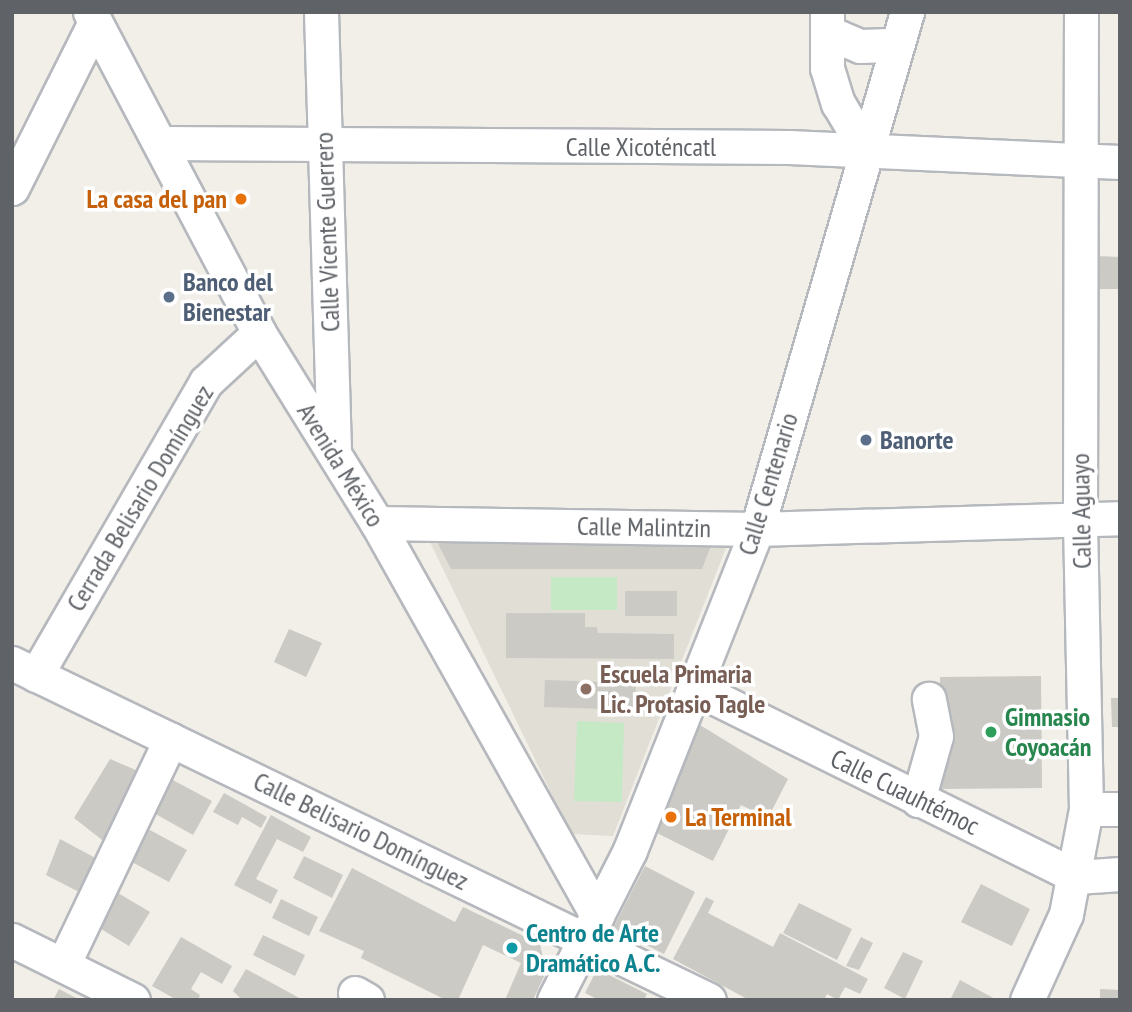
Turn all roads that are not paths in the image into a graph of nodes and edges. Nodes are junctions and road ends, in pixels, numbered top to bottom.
1 (321, 12) edge
2 (907, 12) edge
3 (1082, 12) edge
4 (93, 17) edge
5 (827, 22) edge
6 (897, 45) junction
7 (161, 143) junction
8 (323, 145) junction
9 (867, 152) junction
10 (1079, 162) junction
11 (1120, 162) edge
12 (12, 188) edge
13 (259, 333) junction
14 (334, 451) junction
15 (1080, 518) junction
16 (1120, 518) edge
17 (377, 523) junction
18 (757, 529) junction
19 (24, 669) edge
20 (695, 688) junction
21 (929, 699) dead end
22 (172, 739) junction
23 (918, 800) junction
24 (1086, 809) junction
25 (1120, 809) edge
26 (1120, 874) edge
27 (1077, 877) junction
28 (590, 928) junction
29 (12, 940) edge
30 (63, 965) junction
31 (655, 987) edge
32 (133, 1000) edge
33 (554, 1000) edge
34 (709, 1000) edge
35 (1027, 1000) edge

1 - 8 street, Calle Vicente Guerrero
2 - 6 street, Calle Centenario
3 - 10 street, Calle Aguayo
4 - 7 street, Avenida México
4 - 12 street
5 - 6 street
5 - 9 street
6 - 9 street, Calle Centenario
7 - 8 street, Calle Xicoténcatl
7 - 13 street, Avenida México
8 - 9 street, Calle Xicoténcatl
8 - 14 street, Calle Vicente Guerrero
9 - 10 street, Calle Xicoténcatl
9 - 18 street, Calle Centenario
10 - 11 street, Calle Xicoténcatl
10 - 15 street, Calle Aguayo
13 - 14 street, Avenida México
13 - 19 street, Cerrada Belisario Domínguez
14 - 17 street, Avenida México
15 - 16 street, Calle Malintzin
15 - 18 street, Calle Malintzin
15 - 24 street, Calle Aguayo
17 - 18 street, Calle Malintzin
17 - 28 street, Avenida México
18 - 20 street, Calle Centenario
19 - 22 street, Calle Belisario Domínguez
20 - 23 street, Calle Cuauhtémoc
20 - 28 street, Calle Centenario
21 - 23 street
22 - 28 street, Calle Belisario Domínguez
22 - 30 street
23 - 27 street, Calle Cuauhtémoc
24 - 25 street
24 - 27 street, Calle Aguayo
26 - 27 street, Calle Cuauhtémoc
27 - 35 street, Calle Aguayo
28 - 31 street, Calle Belisario Domínguez
28 - 33 street, Calle Centenario
29 - 30 street
30 - 32 street
31 - 34 street, Calle Belisario Domínguez

